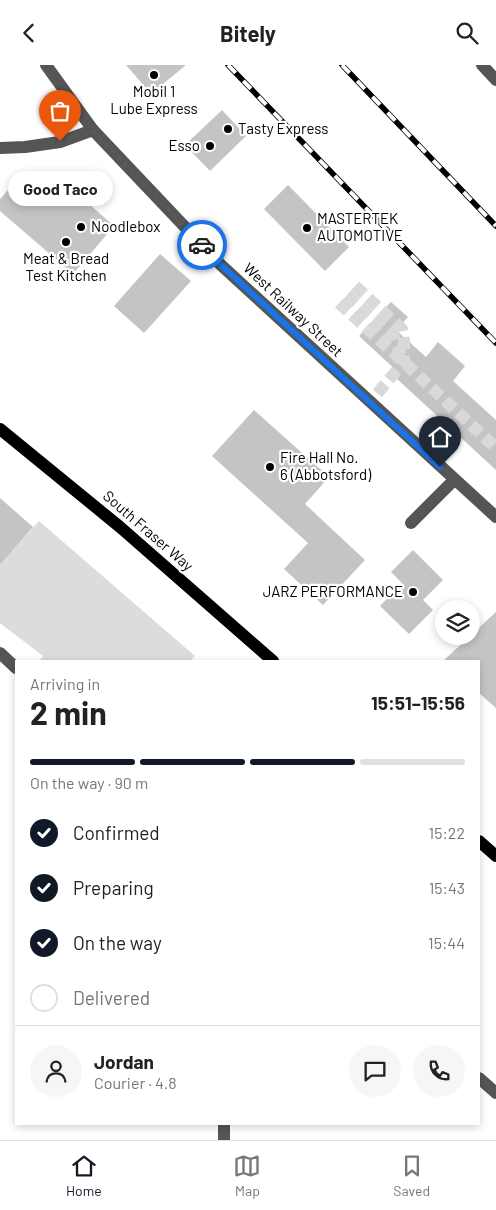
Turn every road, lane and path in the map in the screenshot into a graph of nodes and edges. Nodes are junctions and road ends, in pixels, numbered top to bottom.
1 (46, 65) edge
2 (482, 65) edge
3 (496, 80) edge
4 (93, 131) junction
5 (0, 148) edge
6 (0, 429) edge
7 (454, 480) junction
8 (496, 517) edge
9 (410, 523) dead end
10 (0, 653) edge
11 (272, 660) edge
12 (15, 666) edge
13 (480, 842) edge
14 (496, 856) edge
15 (480, 1079) edge
16 (496, 1093) edge
17 (224, 1125) edge
18 (224, 1140) edge

1 - 4 street, West Railway Street
2 - 3 street
4 - 5 street
4 - 7 street, West Railway Street
6 - 11 main road, South Fraser Way
7 - 8 street, West Railway Street
7 - 9 street
10 - 12 street
13 - 14 main road
15 - 16 street
17 - 18 street

